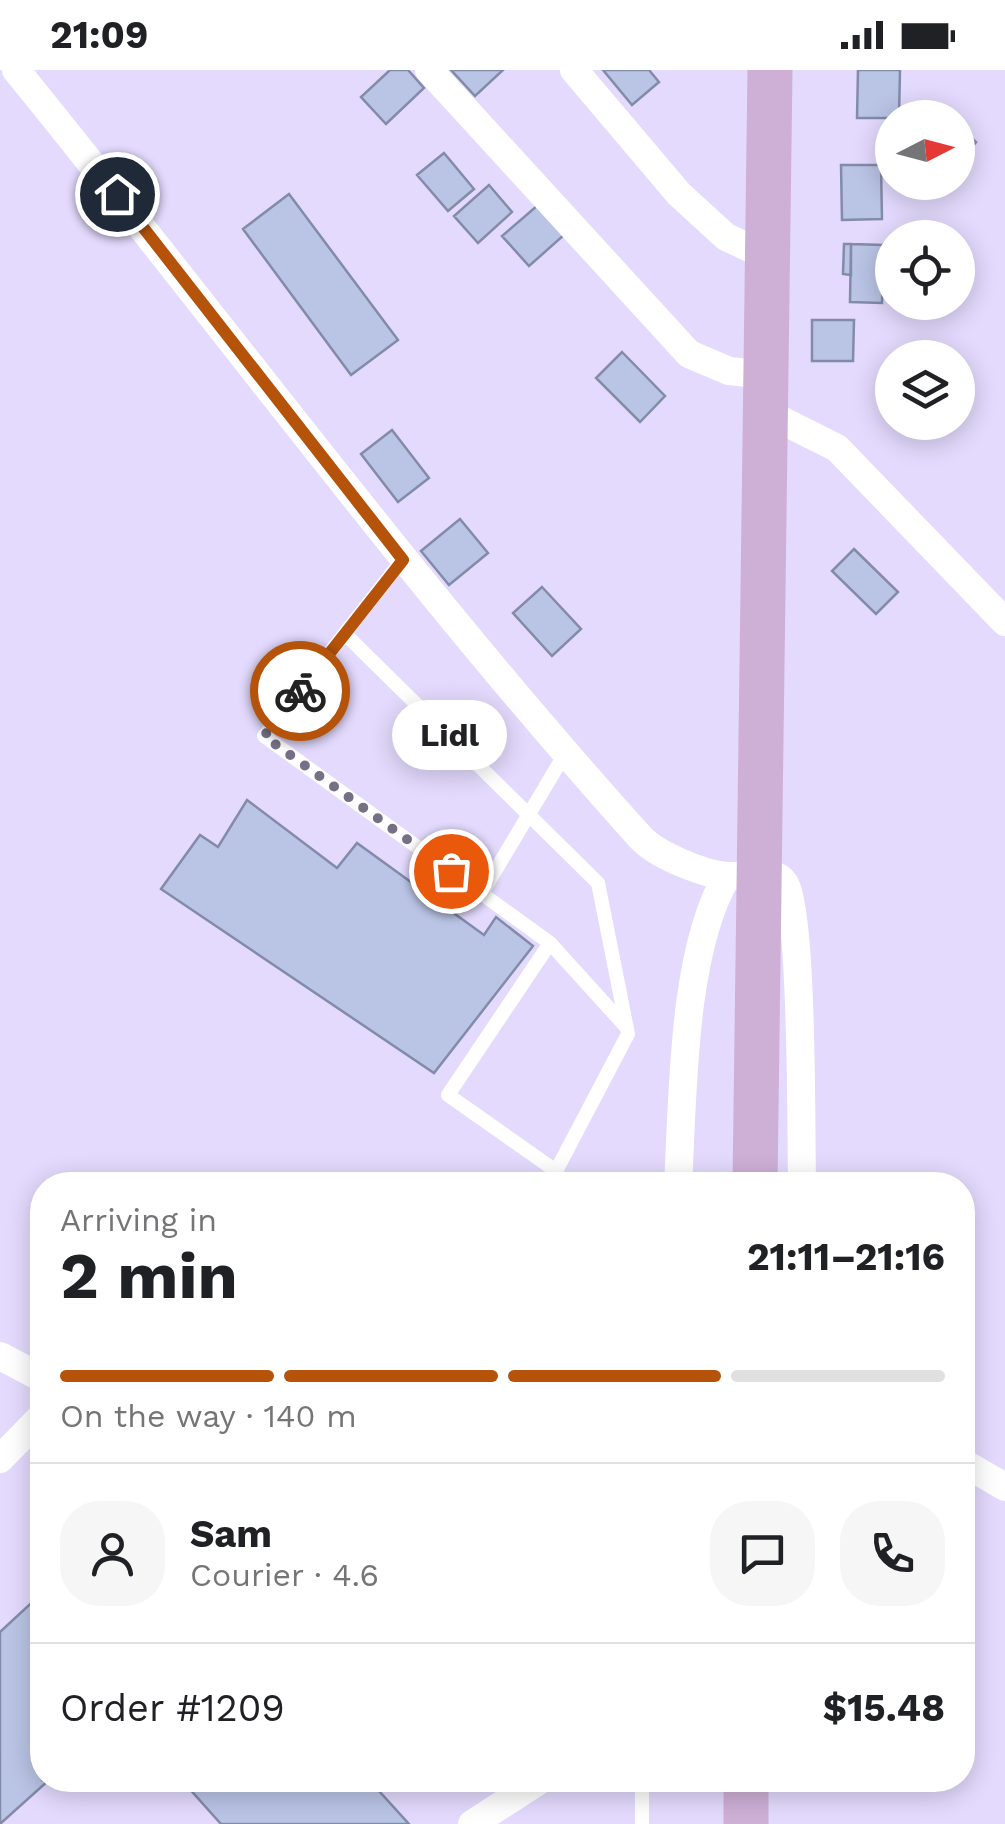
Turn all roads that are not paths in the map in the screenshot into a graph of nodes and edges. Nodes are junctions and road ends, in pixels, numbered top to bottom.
1 (16, 70) edge
2 (429, 70) edge
3 (574, 70) edge
4 (770, 70) edge
5 (768, 257) junction
6 (768, 394) junction
7 (403, 560) junction
8 (1005, 622) edge
9 (345, 634) junction
10 (566, 752) junction
11 (529, 815) junction
12 (744, 875) junction
13 (482, 894) junction
14 (550, 943) junction
15 (627, 1028) junction
16 (679, 1172) edge
17 (755, 1172) edge
18 (802, 1172) edge
19 (0, 1356) edge
20 (30, 1372) edge
21 (30, 1428) edge
22 (0, 1459) edge
23 (975, 1470) edge
24 (1005, 1487) edge
25 (521, 1792) edge
26 (642, 1792) edge
27 (746, 1792) edge
28 (472, 1824) edge
29 (642, 1824) edge
30 (746, 1824) edge

1 - 7 street
2 - 6 street
3 - 5 street
4 - 5 main road
5 - 6 main road
6 - 8 street
6 - 12 main road
7 - 9 lane
7 - 10 street
9 - 11 lane
9 - 13 lane
10 - 11 lane
10 - 12 street
11 - 13 lane
11 - 15 lane
12 - 16 street
12 - 17 main road
12 - 18 street
13 - 14 lane
14 - 15 lane
14 - 15 lane
19 - 20 street
21 - 22 street
23 - 24 street
25 - 28 street
26 - 29 lane
27 - 30 main road

